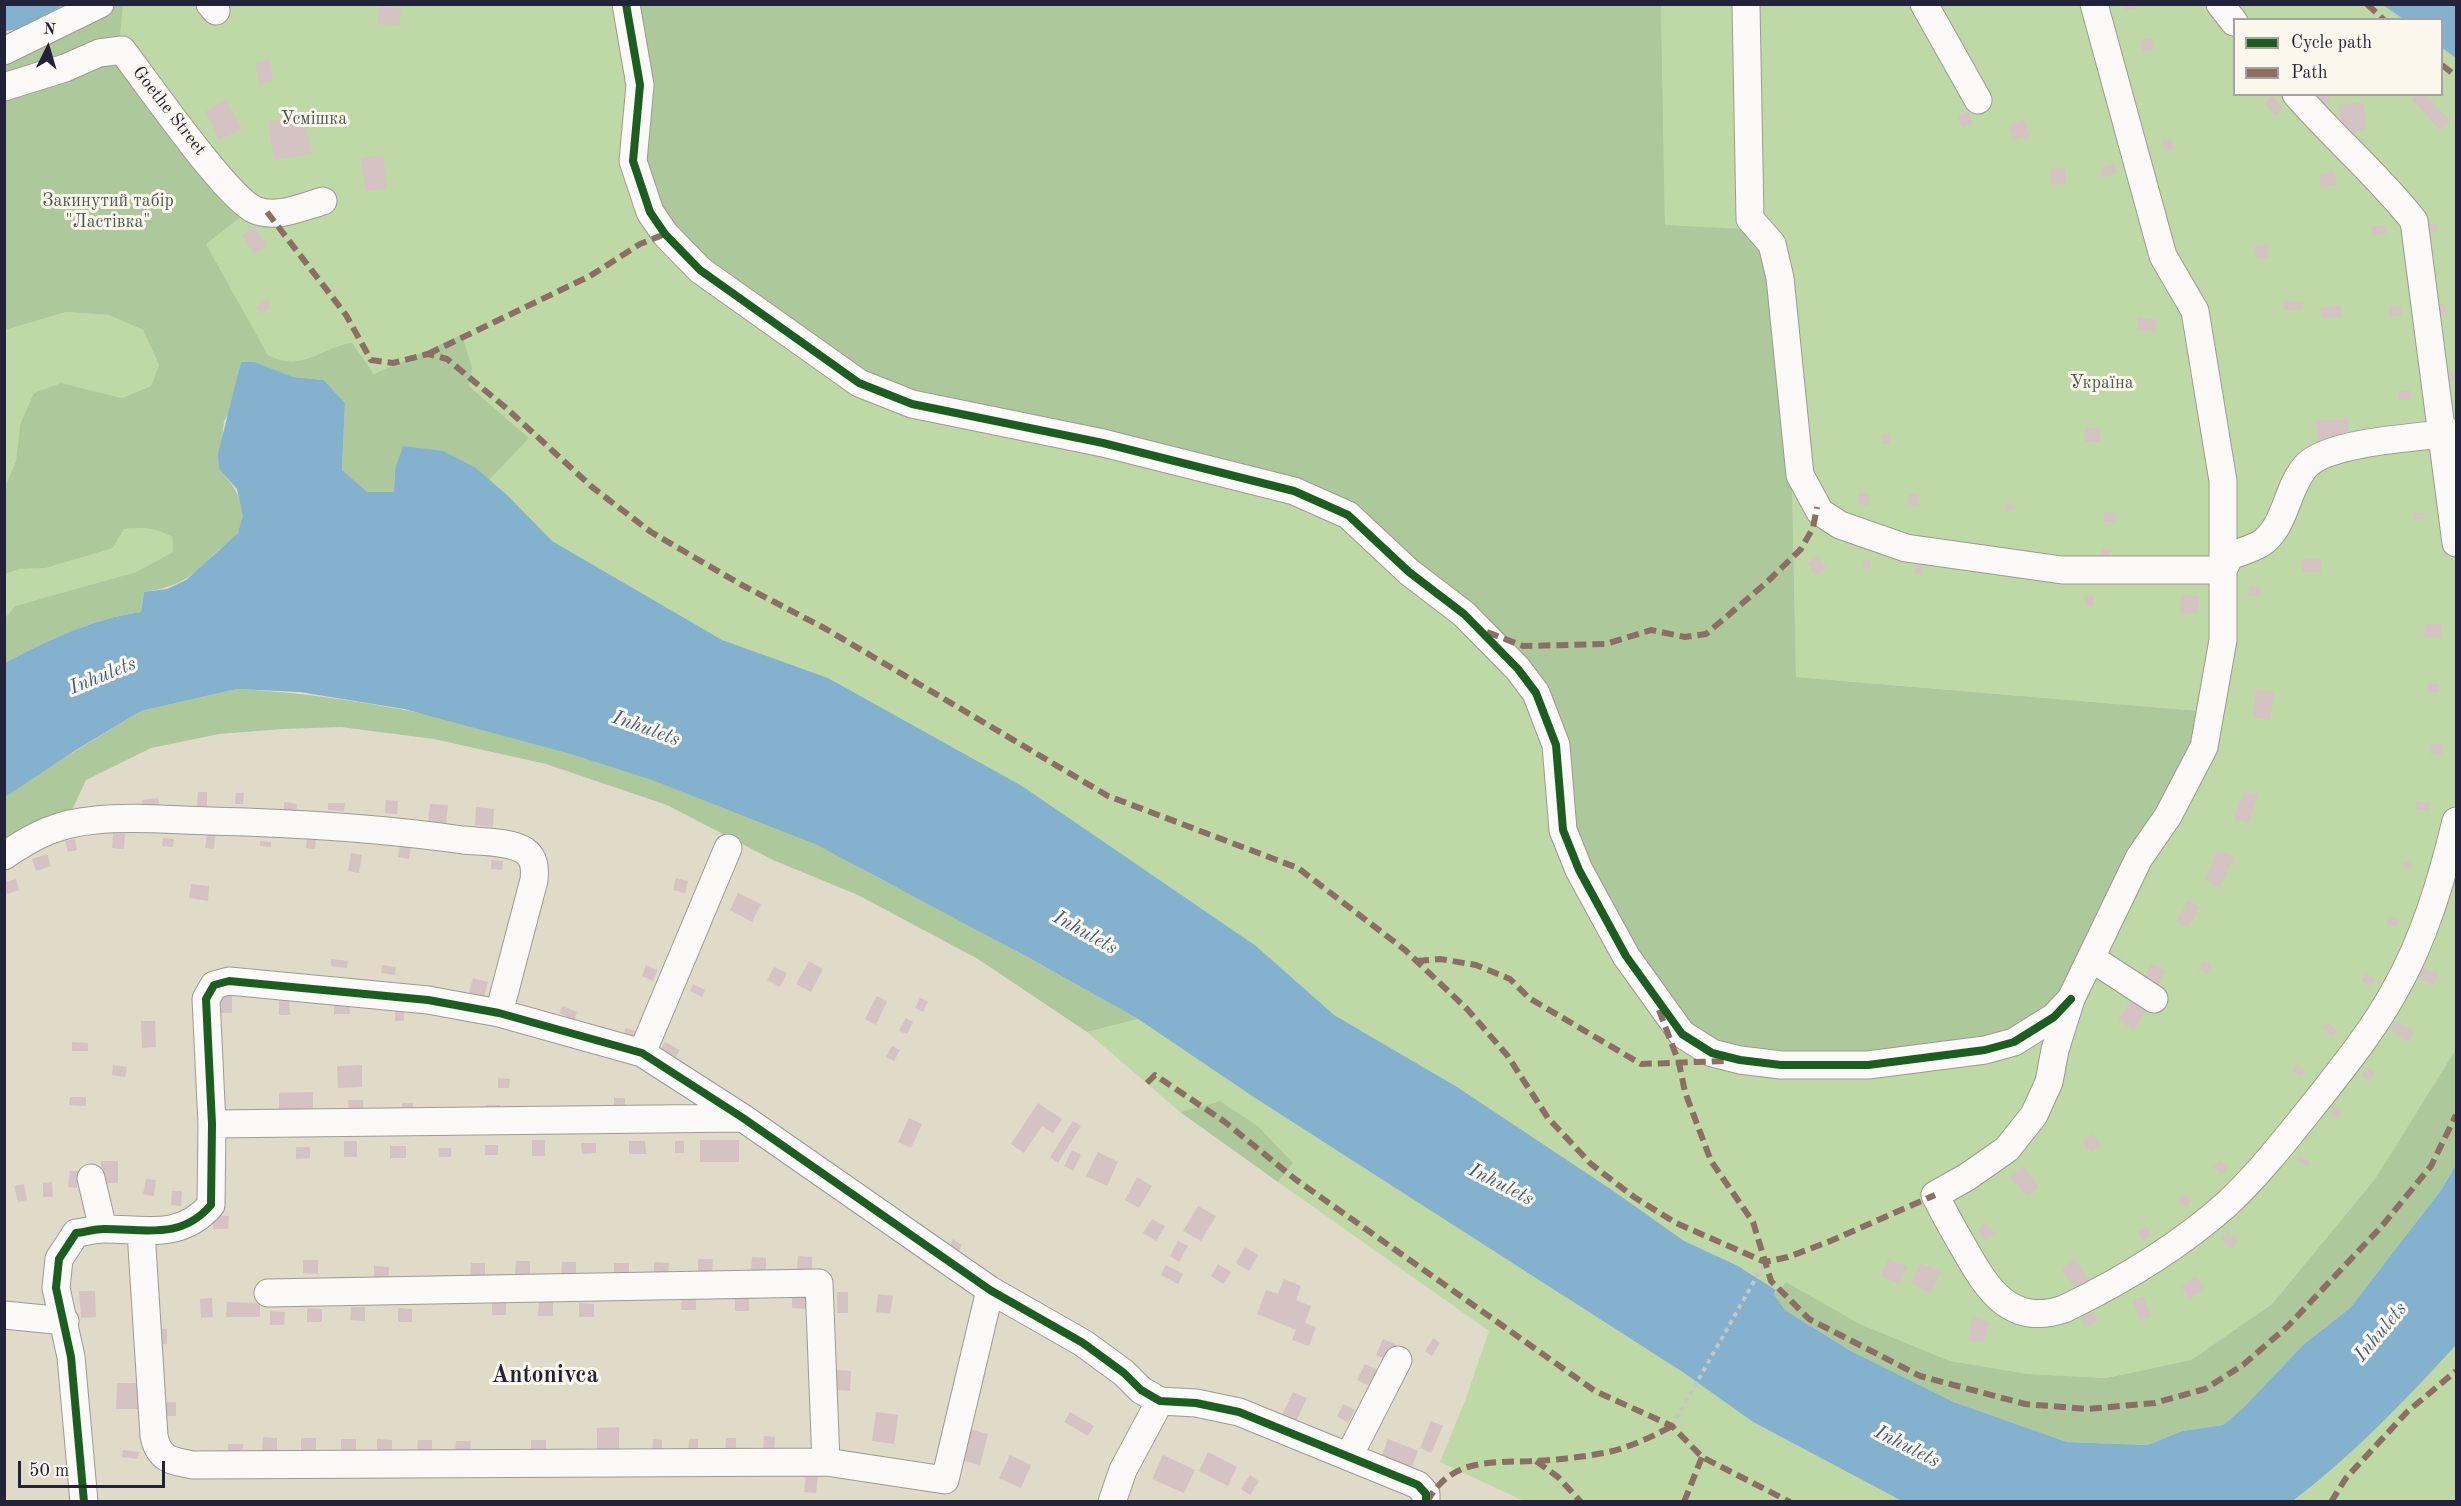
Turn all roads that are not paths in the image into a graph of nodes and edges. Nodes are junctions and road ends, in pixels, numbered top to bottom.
1 (100, 4) edge
2 (626, 4) edge
3 (1746, 4) edge
4 (1924, 4) edge
5 (2094, 4) edge
6 (2220, 4) edge
7 (2233, 20) edge
8 (4, 51) edge
9 (4, 87) edge
10 (2298, 96) edge
11 (1978, 100) dead end
12 (323, 201) dead end
13 (2448, 434) edge
14 (2457, 543) edge
15 (2223, 570) junction
16 (2457, 821) edge
17 (728, 848) dead end
18 (4, 856) edge
19 (2091, 958) junction
20 (2071, 999) junction
21 (2154, 999) dead end
22 (499, 1013) junction
23 (642, 1053) junction
24 (743, 1118) junction
25 (212, 1124) junction
26 (91, 1178) dead end
27 (102, 1229) junction
28 (141, 1231) junction
29 (990, 1290) junction
30 (268, 1293) dead end
31 (8, 1309) edge
32 (64, 1321) junction
33 (1398, 1360) dead end
34 (1160, 1401) junction
35 (1349, 1456) junction
36 (826, 1462) junction
37 (84, 1502) edge
38 (1112, 1502) edge
39 (1426, 1502) edge

1 - 8 street
2 - 20 street
3 - 15 street
4 - 11 street
5 - 15 street
6 - 7 street
9 - 12 street, Goethe Street
10 - 13 street
13 - 14 street
13 - 15 street
15 - 19 street
16 - 20 street
17 - 23 street
18 - 22 street
19 - 20 street
19 - 21 street
22 - 23 street
22 - 25 street
23 - 24 street
24 - 25 street
24 - 29 street
25 - 28 street
26 - 27 street
27 - 28 street
27 - 32 street
28 - 36 street
29 - 34 street
29 - 36 street
30 - 36 street
31 - 32 street
32 - 37 street
33 - 35 street
34 - 35 street
34 - 38 street
35 - 39 street

